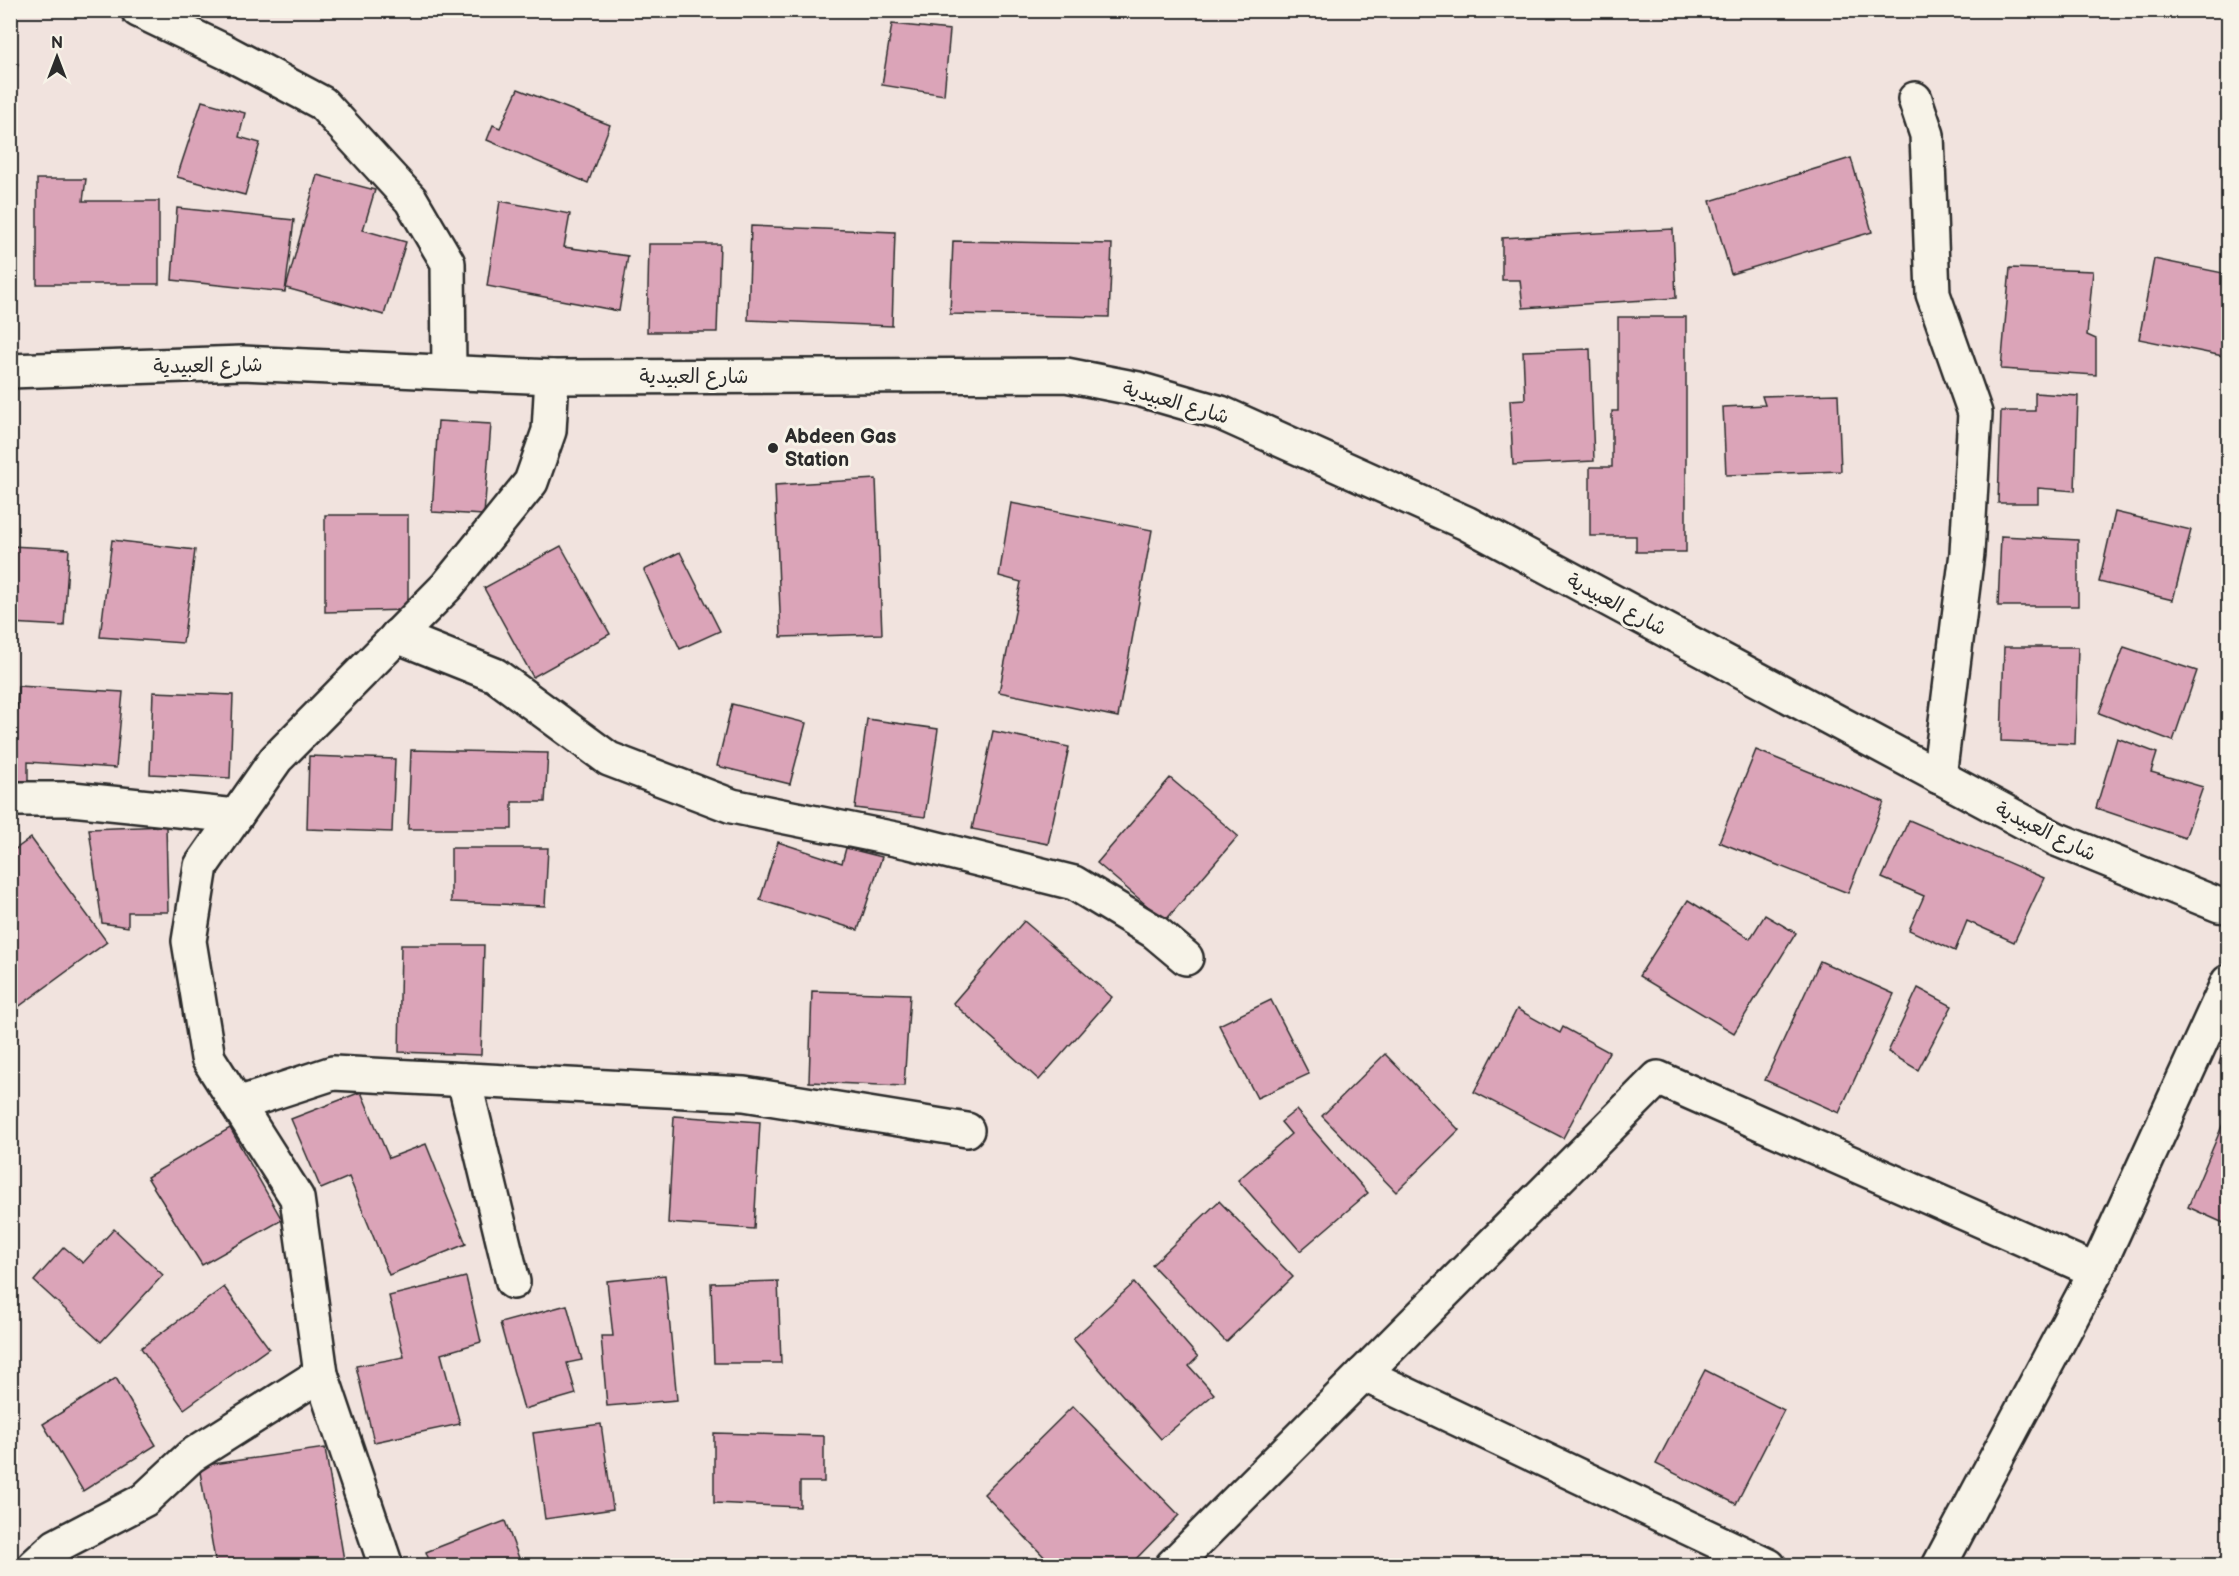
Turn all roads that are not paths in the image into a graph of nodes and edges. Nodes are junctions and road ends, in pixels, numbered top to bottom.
1 (138, 10) edge
2 (1915, 99) dead end
3 (10, 371) edge
4 (449, 372) junction
5 (552, 377) junction
6 (398, 636) junction
7 (1939, 777) junction
8 (10, 799) edge
9 (236, 816) junction
10 (2229, 906) edge
11 (1186, 958) dead end
12 (2229, 982) edge
13 (464, 1080) junction
14 (238, 1104) junction
15 (967, 1130) dead end
16 (2096, 1271) junction
17 (513, 1282) dead end
18 (321, 1374) junction
19 (1363, 1374) junction
20 (34, 1566) edge
21 (386, 1566) edge
22 (1172, 1566) edge
23 (1769, 1566) edge
24 (1939, 1566) edge

1 - 4 street
2 - 7 street
3 - 4 street, شارع العبيدية
4 - 5 street, شارع العبيدية
5 - 6 street
5 - 7 street, شارع العبيدية
6 - 9 street
6 - 11 street
7 - 10 street, شارع العبيدية
8 - 9 street
9 - 14 street
12 - 16 street
13 - 14 street
13 - 15 street
13 - 17 street
14 - 18 street
16 - 19 street
16 - 24 street
18 - 20 street
18 - 21 street
19 - 22 street
19 - 23 street

